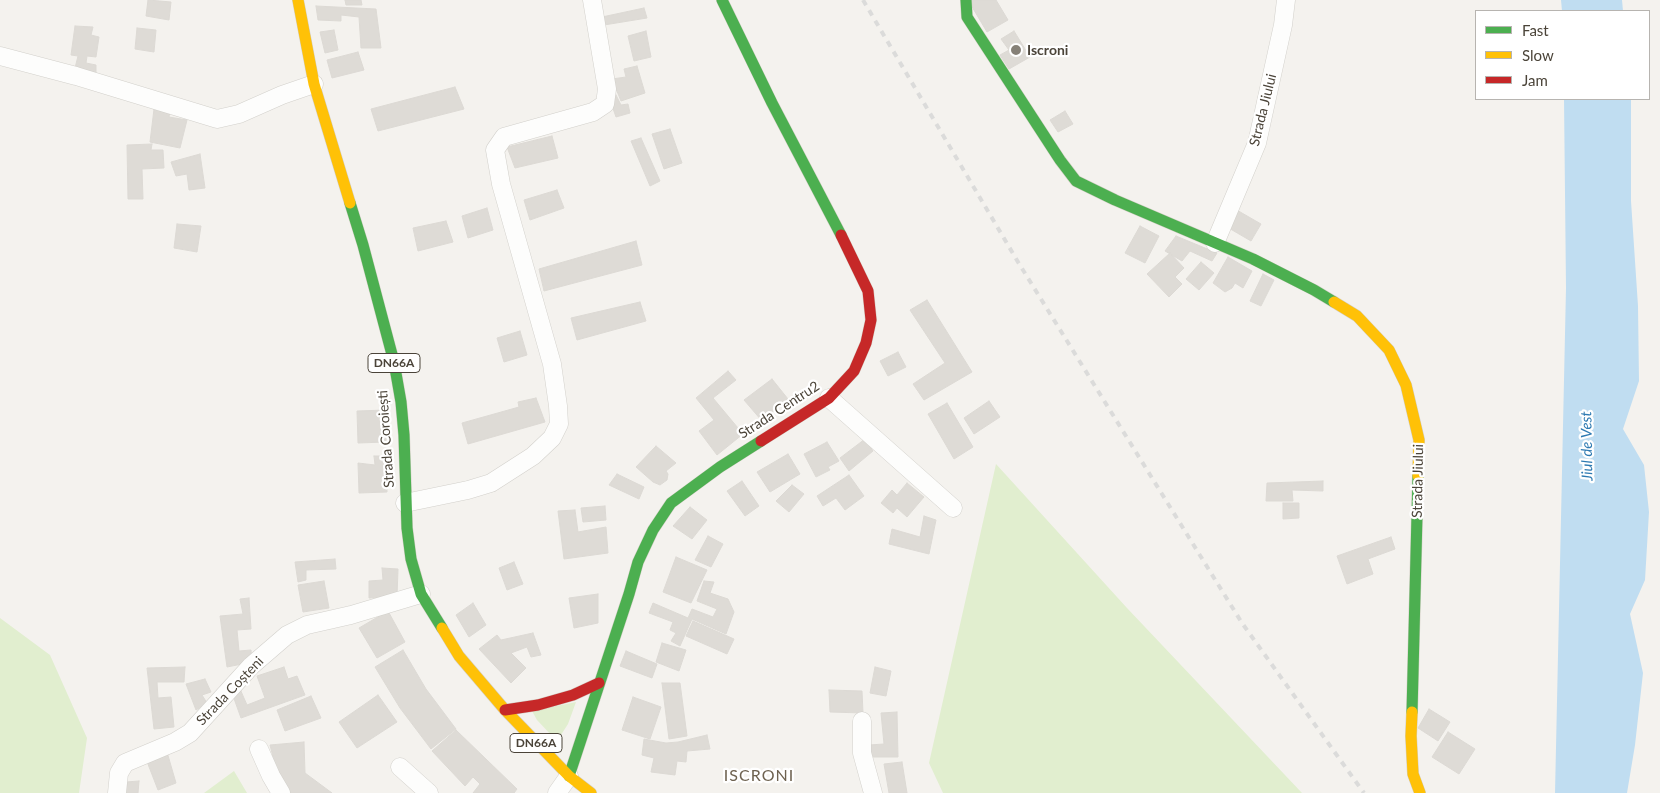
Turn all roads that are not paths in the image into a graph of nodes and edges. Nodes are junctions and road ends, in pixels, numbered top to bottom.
1 (298, 0) edge
2 (592, 0) edge
3 (722, 0) edge
4 (966, 0) edge
5 (1286, 0) edge
6 (0, 56) edge
7 (314, 84) junction
8 (1215, 243) junction
9 (829, 398) junction
10 (405, 503) junction
11 (953, 508) dead end
12 (422, 594) junction
13 (599, 683) junction
14 (505, 710) junction
15 (862, 721) dead end
16 (259, 749) dead end
17 (400, 767) dead end
18 (568, 776) junction
19 (423, 791) edge
20 (117, 793) edge
21 (282, 793) edge
22 (557, 793) edge
23 (591, 793) edge
24 (873, 793) edge
25 (1420, 793) edge

1 - 7 street, Strada Coroiești / DN66A
2 - 10 street
3 - 9 street, Strada Centru2
4 - 8 street, Strada Jiului
5 - 8 street, Strada Jiului
6 - 7 street
7 - 10 street, Strada Coroiești / DN66A
8 - 25 street, Strada Jiului
9 - 11 street
9 - 13 street, Strada Centru2
10 - 12 street, Strada Coroiești / DN66A
12 - 14 street, Strada Coroiești / DN66A
12 - 20 street, Strada Coșteni
13 - 14 street
13 - 18 street, Strada Centru2
14 - 18 street, Strada Coroiești / DN66A
15 - 24 street
16 - 21 street
17 - 19 street
18 - 22 street
18 - 23 street, Strada Coroiești / DN66A

